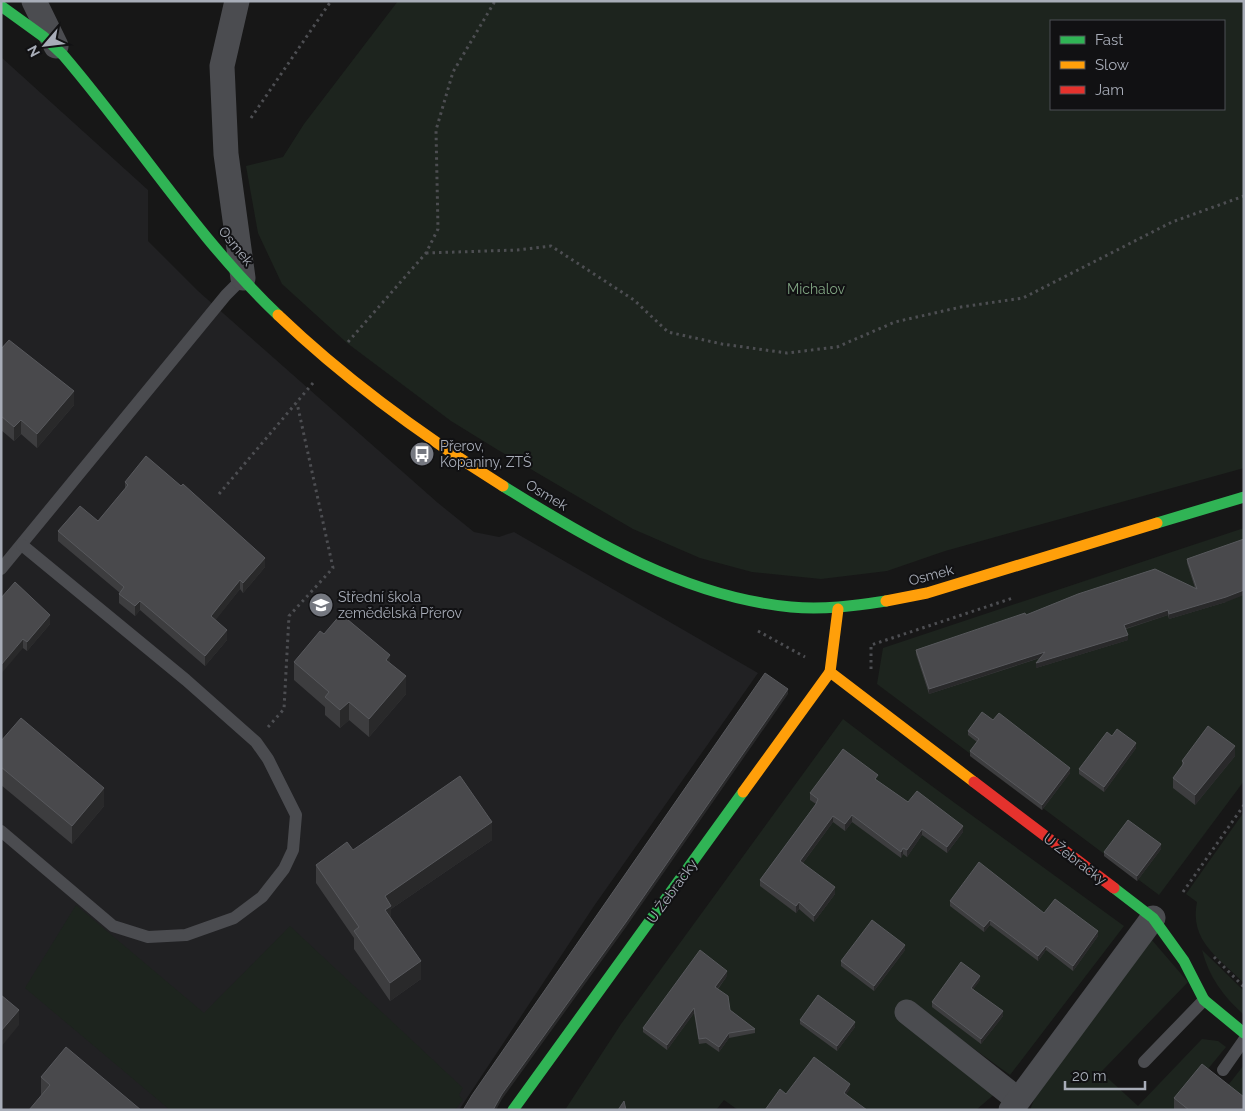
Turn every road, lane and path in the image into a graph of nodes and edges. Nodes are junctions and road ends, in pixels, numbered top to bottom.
1 (34, 1) edge
2 (236, 1) edge
3 (331, 1) edge
4 (495, 1) edge
5 (1, 6) edge
6 (56, 46) junction
7 (226, 154) junction
8 (1244, 196) edge
9 (426, 253) junction
10 (242, 278) junction
11 (330, 364) junction
12 (296, 402) junction
13 (219, 494) dead end
14 (1244, 497) edge
15 (22, 545) junction
16 (1, 569) edge
17 (1017, 596) dead end
18 (838, 609) junction
19 (830, 672) junction
20 (870, 678) dead end
21 (256, 742) junction
22 (1244, 805) edge
23 (1, 830) edge
24 (1183, 892) dead end
25 (1153, 918) junction
26 (1209, 952) dead end
27 (1244, 987) edge
28 (1204, 1000) junction
29 (907, 1012) dead end
30 (1244, 1033) edge
31 (1244, 1040) edge
32 (1144, 1062) dead end
33 (1223, 1070) dead end
34 (1014, 1104) edge
35 (513, 1110) edge

1 - 6 street
2 - 7 street
3 - 7 path
4 - 9 path
5 - 6 street, Osmek
6 - 10 street, Osmek
7 - 10 street
8 - 9 path
9 - 11 path
10 - 11 street, Osmek
10 - 15 lane
11 - 12 path
11 - 18 street, Osmek
12 - 13 path
12 - 21 path
14 - 18 street, Osmek
15 - 16 lane
15 - 21 lane
17 - 20 path
18 - 19 street, U Žebračky
19 - 25 street, U Žebračky
19 - 35 street, U Žebračky
21 - 23 lane
22 - 24 path
25 - 28 street, U Žebračky
25 - 34 street
26 - 27 path
28 - 30 street, U Žebračky
28 - 32 lane
29 - 34 street
31 - 33 lane

